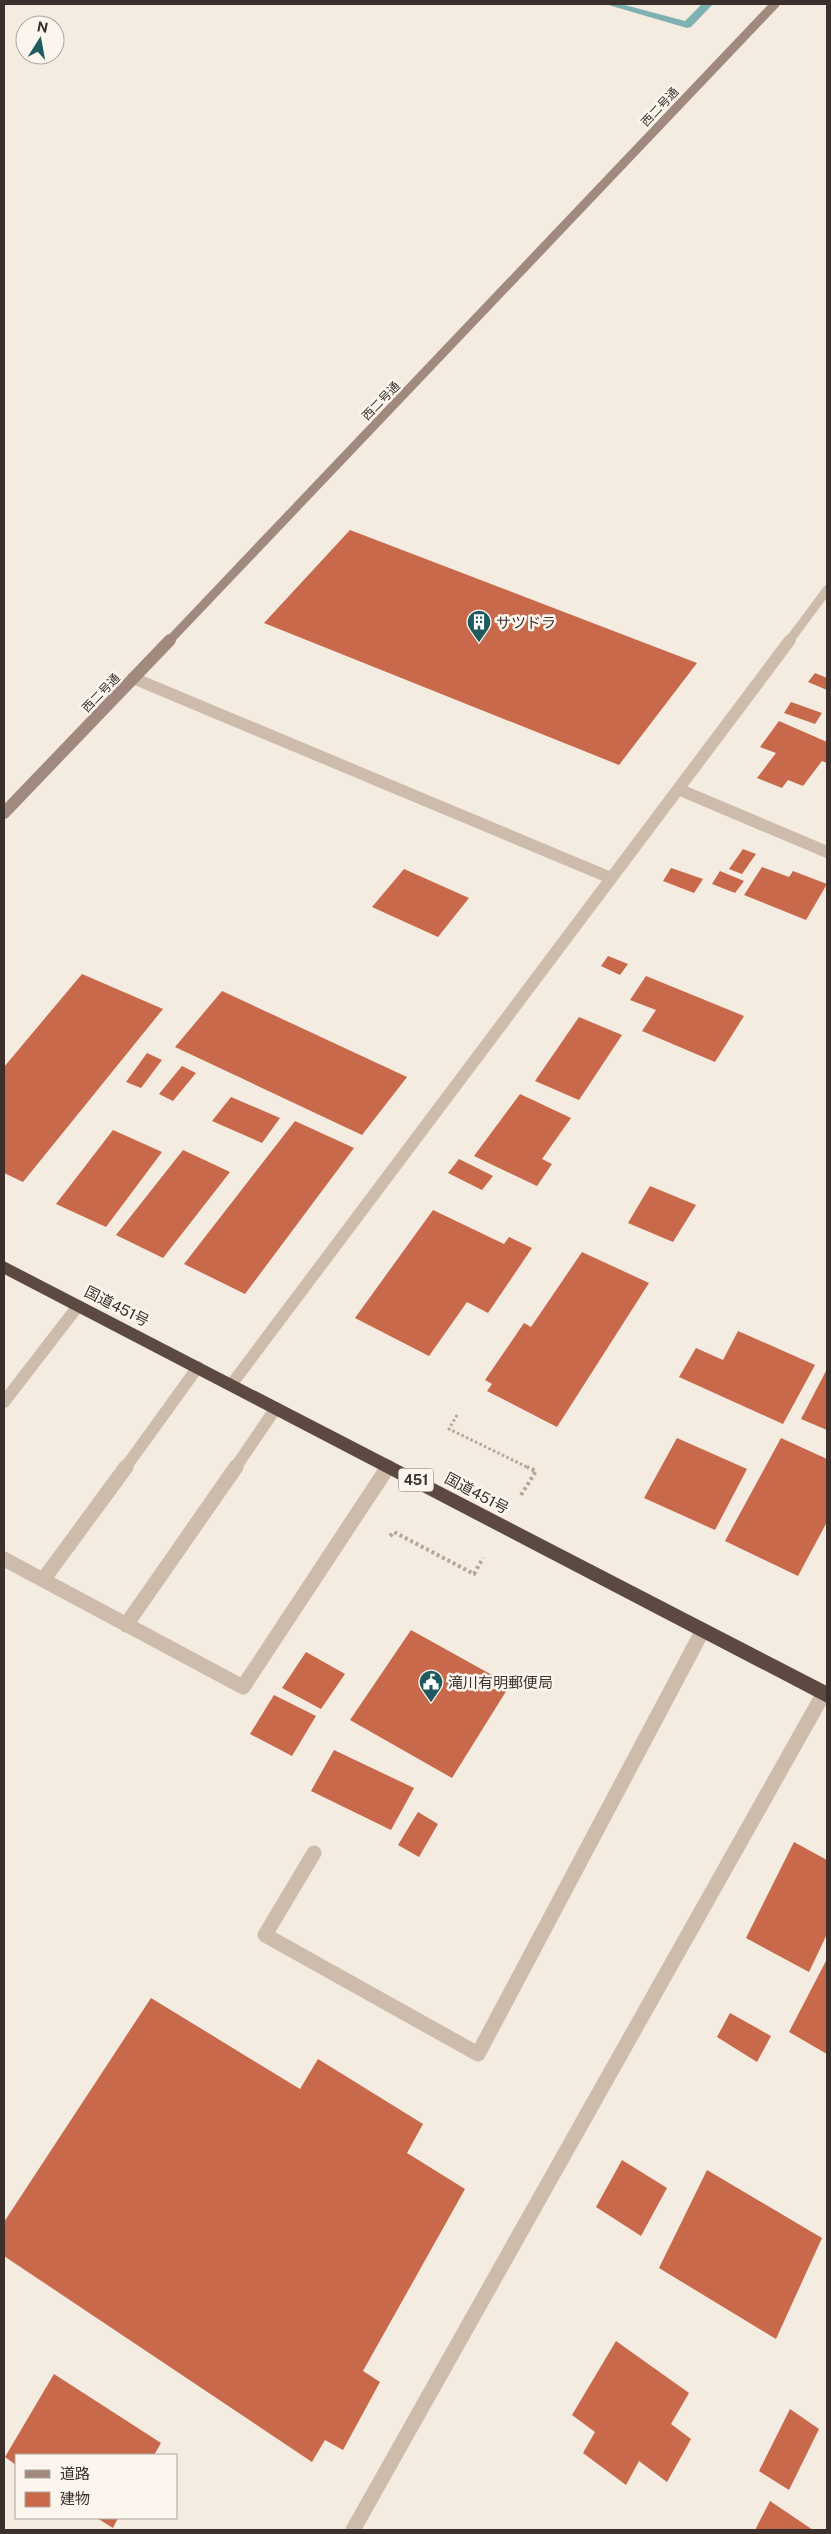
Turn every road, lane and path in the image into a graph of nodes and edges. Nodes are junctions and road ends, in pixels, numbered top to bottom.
1 (775, 4) edge
2 (827, 590) edge
3 (133, 678) junction
4 (678, 790) junction
5 (4, 813) edge
6 (827, 852) edge
7 (611, 878) junction
8 (4, 1267) edge
9 (78, 1306) junction
10 (198, 1367) junction
11 (231, 1384) junction
12 (4, 1402) edge
13 (276, 1408) junction
14 (457, 1415) dead end
15 (388, 1466) junction
16 (536, 1471) dead end
17 (394, 1532) dead end
18 (4, 1559) edge
19 (474, 1574) dead end
20 (43, 1580) junction
21 (126, 1625) junction
22 (703, 1630) junction
23 (826, 1694) edge
24 (314, 1853) dead end
25 (353, 2530) edge

1 - 3 street, 西二号通
2 - 4 street
3 - 5 street, 西二号通
3 - 7 street
4 - 6 street
4 - 7 street
7 - 11 street
8 - 9 highway, 国道451号 / 451
9 - 10 highway, 国道451号 / 451
9 - 12 street
10 - 11 highway, 国道451号 / 451
10 - 20 street
11 - 13 highway, 国道451号 / 451
13 - 15 highway, 国道451号 / 451
13 - 21 street
14 - 16 path
15 - 21 street
15 - 22 highway, 国道451号 / 451
17 - 19 path
18 - 20 street
20 - 21 street
22 - 23 highway, 国道451号 / 451
22 - 24 street
23 - 25 street

